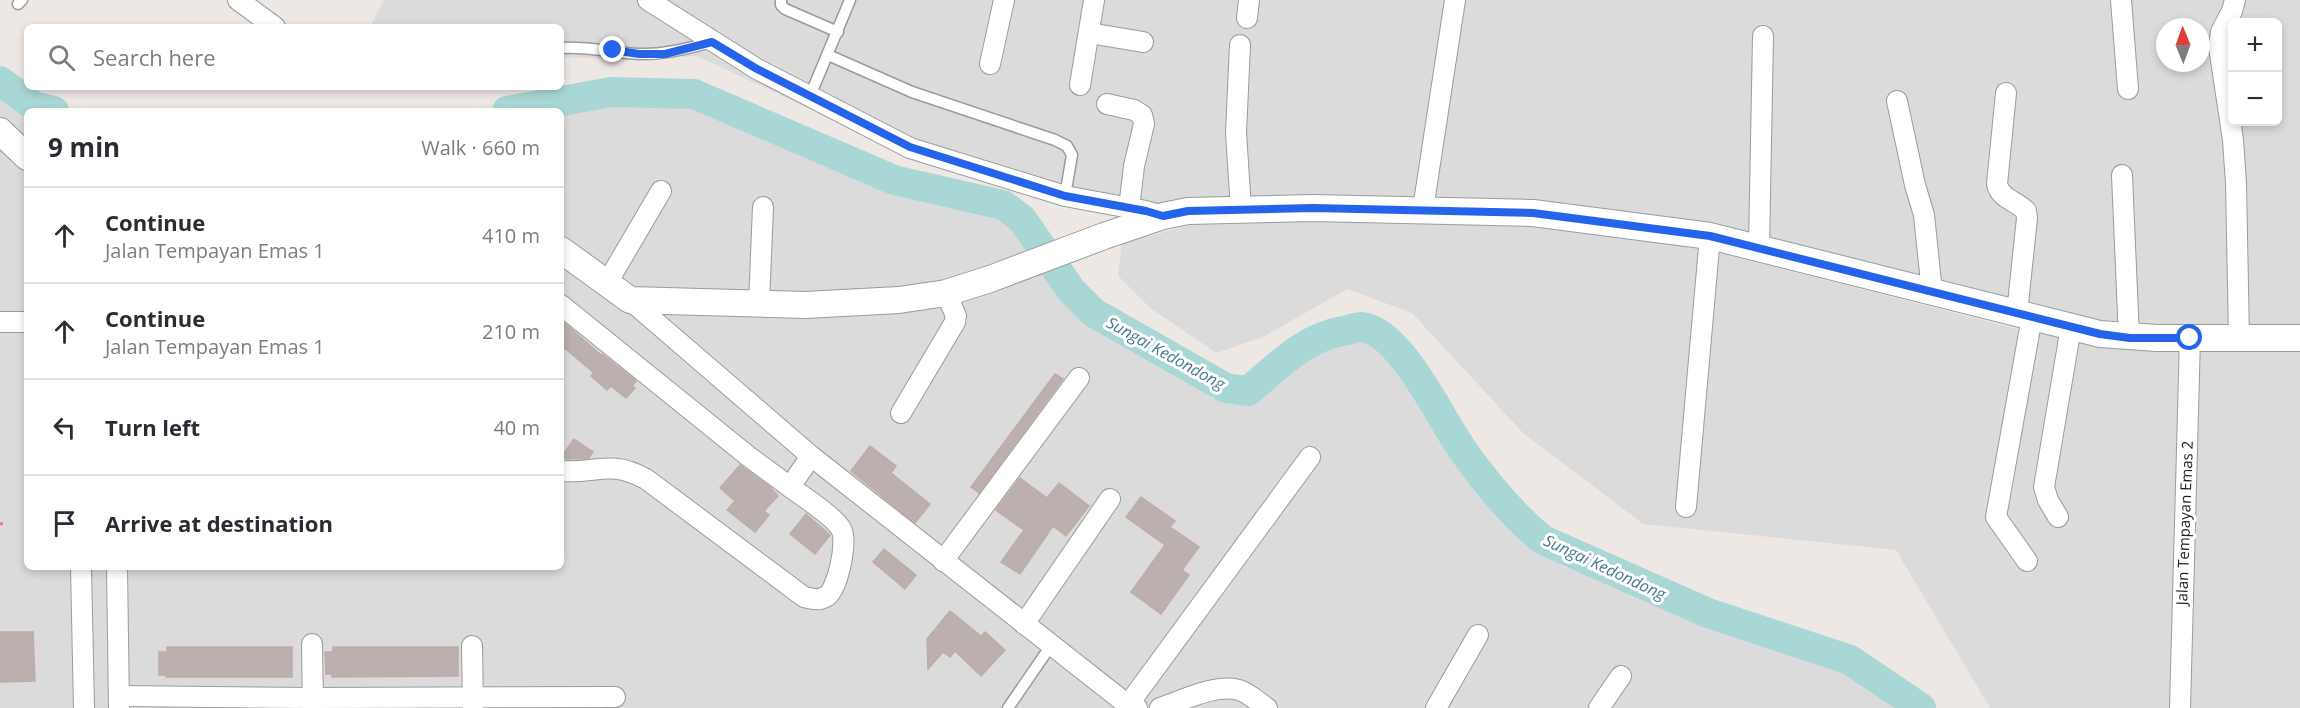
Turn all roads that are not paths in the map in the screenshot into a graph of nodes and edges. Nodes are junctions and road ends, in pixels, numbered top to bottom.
1 (238, 0) edge
2 (648, 0) edge
3 (781, 0) edge
4 (850, 0) edge
5 (1004, 0) edge
6 (1094, 0) edge
7 (1455, 0) edge
8 (2121, 0) edge
9 (2235, 0) edge
10 (271, 24) edge
11 (838, 32) junction
12 (1089, 33) junction
13 (1763, 36) dead end
14 (712, 42) junction
15 (1143, 42) dead end
16 (1240, 45) dead end
17 (564, 48) edge
18 (828, 55) junction
19 (990, 64) dead end
20 (1080, 85) dead end
21 (2128, 89) dead end
22 (2006, 93) dead end
23 (810, 96) junction
24 (1897, 101) dead end
25 (1107, 104) dead end
26 (0, 131) edge
27 (24, 154) edge
28 (2122, 175) dead end
29 (661, 191) dead end
30 (1065, 196) junction
31 (763, 207) dead end
32 (1129, 208) junction
33 (1241, 209) junction
34 (1423, 209) junction
35 (1163, 216) junction
36 (1710, 236) junction
37 (1759, 248) junction
38 (564, 257) edge
39 (608, 283) junction
40 (1932, 292) junction
41 (946, 293) junction
42 (630, 300) junction
43 (759, 304) junction
44 (564, 307) edge
45 (2024, 315) junction
46 (0, 322) edge
47 (24, 322) edge
48 (2071, 327) junction
49 (2130, 338) junction
50 (2190, 338) junction
51 (2239, 338) junction
52 (2300, 338) edge
53 (1079, 378) dead end
54 (901, 413) dead end
55 (811, 456) junction
56 (1310, 457) dead end
57 (564, 471) edge
58 (790, 487) junction
59 (1110, 499) dead end
60 (1686, 507) dead end
61 (2058, 517) dead end
62 (943, 561) junction
63 (2027, 561) dead end
64 (81, 570) edge
65 (117, 570) edge
66 (1024, 624) junction
67 (1478, 635) dead end
68 (312, 644) dead end
69 (1052, 644) junction
70 (472, 646) dead end
71 (1621, 676) dead end
72 (615, 697) dead end
73 (119, 702) edge
74 (313, 703) edge
75 (473, 703) edge
76 (1132, 706) edge
77 (84, 708) edge
78 (1008, 708) edge
79 (1160, 708) edge
80 (1267, 708) edge
81 (1436, 708) edge
82 (1599, 708) edge
83 (2180, 708) edge

1 - 10 street
2 - 14 street
3 - 11 lane
4 - 11 lane
5 - 19 street
6 - 12 street
7 - 34 street
8 - 21 street
9 - 51 street
11 - 18 lane
12 - 15 street
12 - 20 street
13 - 37 street
14 - 17 lane
14 - 23 street
16 - 33 street
18 - 23 lane
18 - 30 lane
22 - 45 street
23 - 30 street
24 - 40 street
25 - 32 street
26 - 27 street
28 - 49 street
29 - 39 street
30 - 32 street
31 - 43 street
32 - 35 street
33 - 34 street
33 - 35 street
34 - 36 street
35 - 41 street
36 - 37 street
36 - 60 street
37 - 40 street
38 - 39 street
39 - 42 street
40 - 45 street
41 - 43 street
41 - 54 street
42 - 43 street
42 - 55 street
44 - 58 street
45 - 48 street
45 - 63 street
46 - 47 street
48 - 49 street
48 - 61 street
49 - 50 street
50 - 51 street
50 - 83 street, Jalan Tempayan Emas 2
51 - 52 street
53 - 62 street
55 - 58 street
55 - 62 street
56 - 76 street
57 - 58 street
59 - 66 street
62 - 66 street
64 - 77 street
65 - 73 street
66 - 69 street
67 - 81 street
68 - 74 street
69 - 76 street
69 - 78 lane
70 - 75 street
71 - 82 street
72 - 75 street
73 - 74 street
74 - 75 street
79 - 80 street

